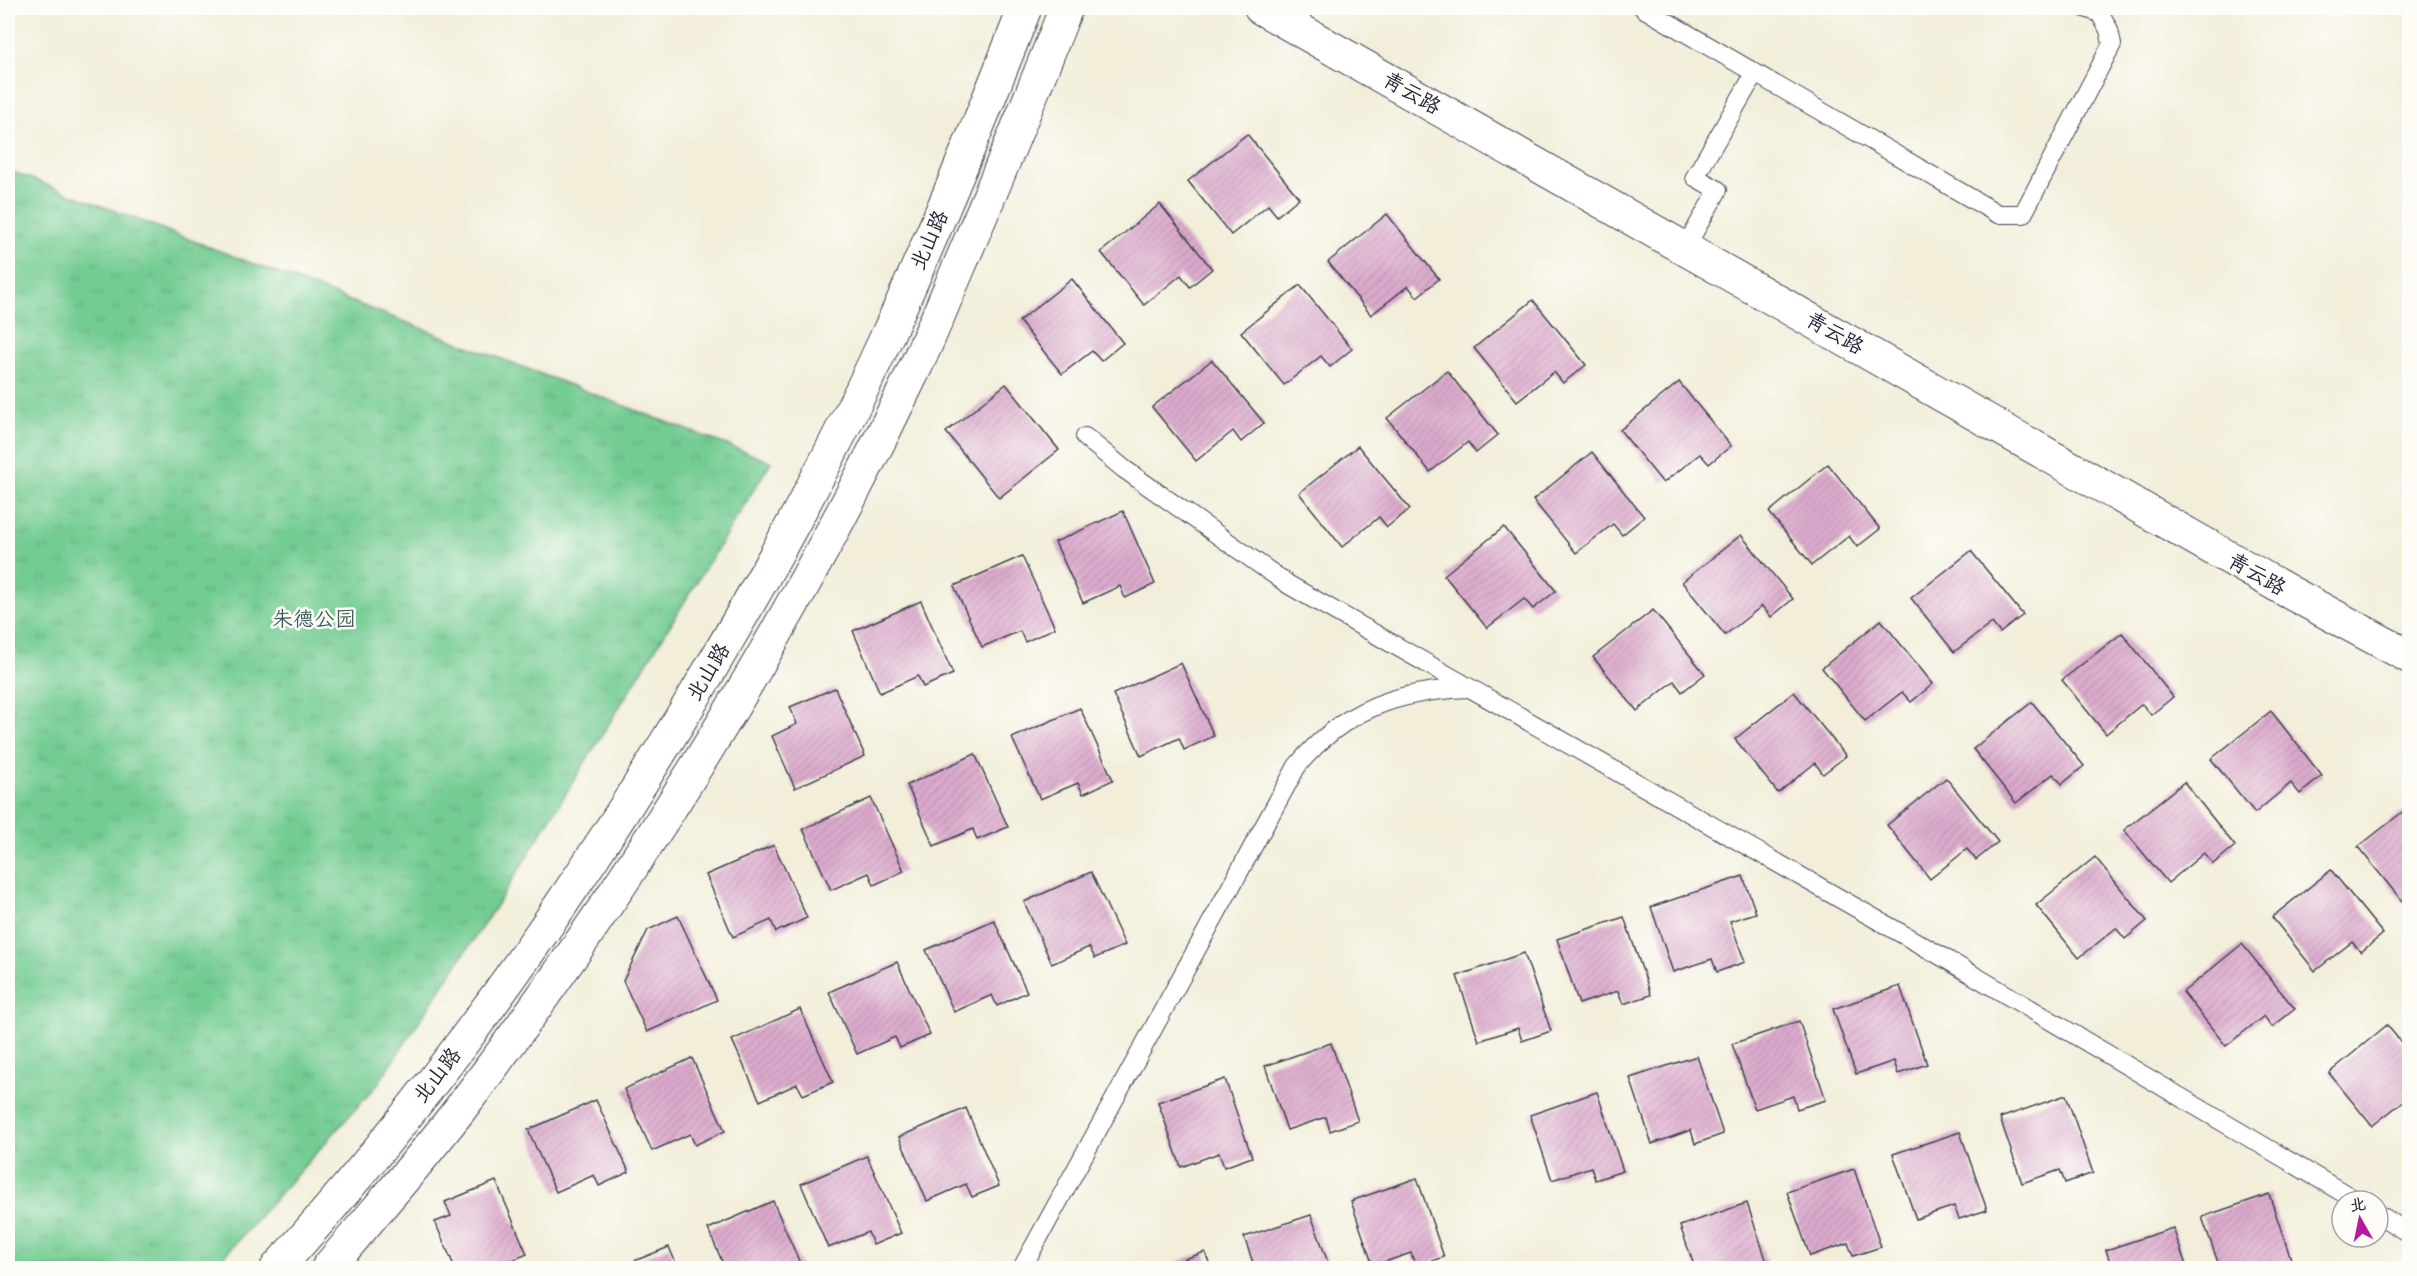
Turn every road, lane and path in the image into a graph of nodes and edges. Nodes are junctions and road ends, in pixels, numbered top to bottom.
1 (1025, 8) edge
2 (1066, 8) edge
3 (1261, 8) edge
4 (1643, 8) edge
5 (2085, 8) edge
6 (1755, 73) junction
7 (1685, 248) junction
8 (1085, 437) dead end
9 (2409, 657) edge
10 (1469, 688) junction
11 (2338, 1189) edge
12 (2390, 1222) edge
13 (2409, 1234) edge
14 (277, 1269) edge
15 (328, 1269) edge
16 (1022, 1269) edge

1 - 14 street, 北山路
2 - 15 street, 北山路
3 - 7 street, 青云路
4 - 6 lane
5 - 6 lane
6 - 7 lane
7 - 9 street, 青云路
8 - 10 lane
10 - 11 lane
10 - 16 lane
12 - 13 lane

